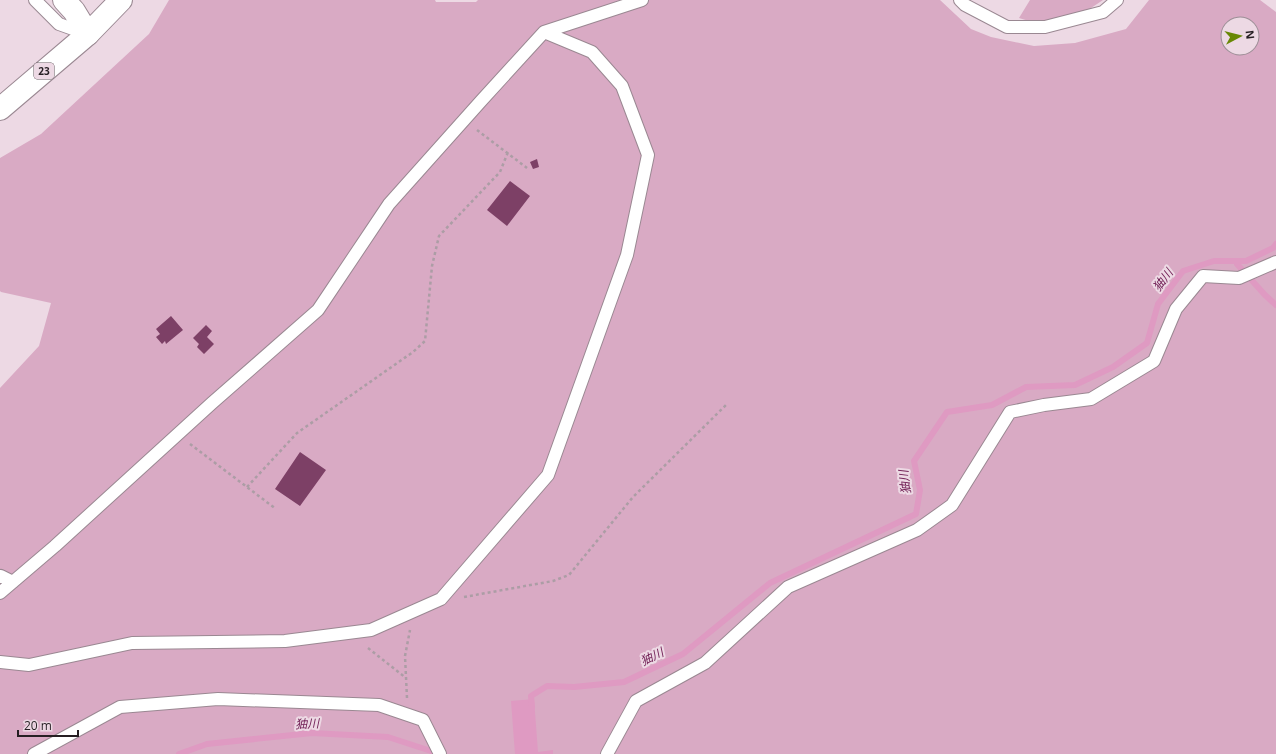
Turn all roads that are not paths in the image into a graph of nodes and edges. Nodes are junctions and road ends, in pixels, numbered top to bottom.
1 (35, 0) edge
2 (64, 0) edge
3 (121, 0) edge
4 (642, 0) edge
5 (960, 0) edge
6 (1117, 0) edge
7 (544, 32) junction
8 (88, 34) junction
9 (0, 109) edge
10 (1276, 262) edge
11 (0, 577) edge
12 (14, 582) junction
13 (0, 593) edge
14 (0, 662) edge
15 (34, 754) edge
16 (440, 754) edge
17 (607, 754) edge

1 - 8 lane
2 - 8 main road
3 - 8 main road, 23
4 - 7 lane
5 - 6 lane
7 - 12 lane
7 - 14 lane
8 - 9 main road, 23
10 - 17 lane
11 - 12 lane
12 - 13 lane
15 - 16 lane

